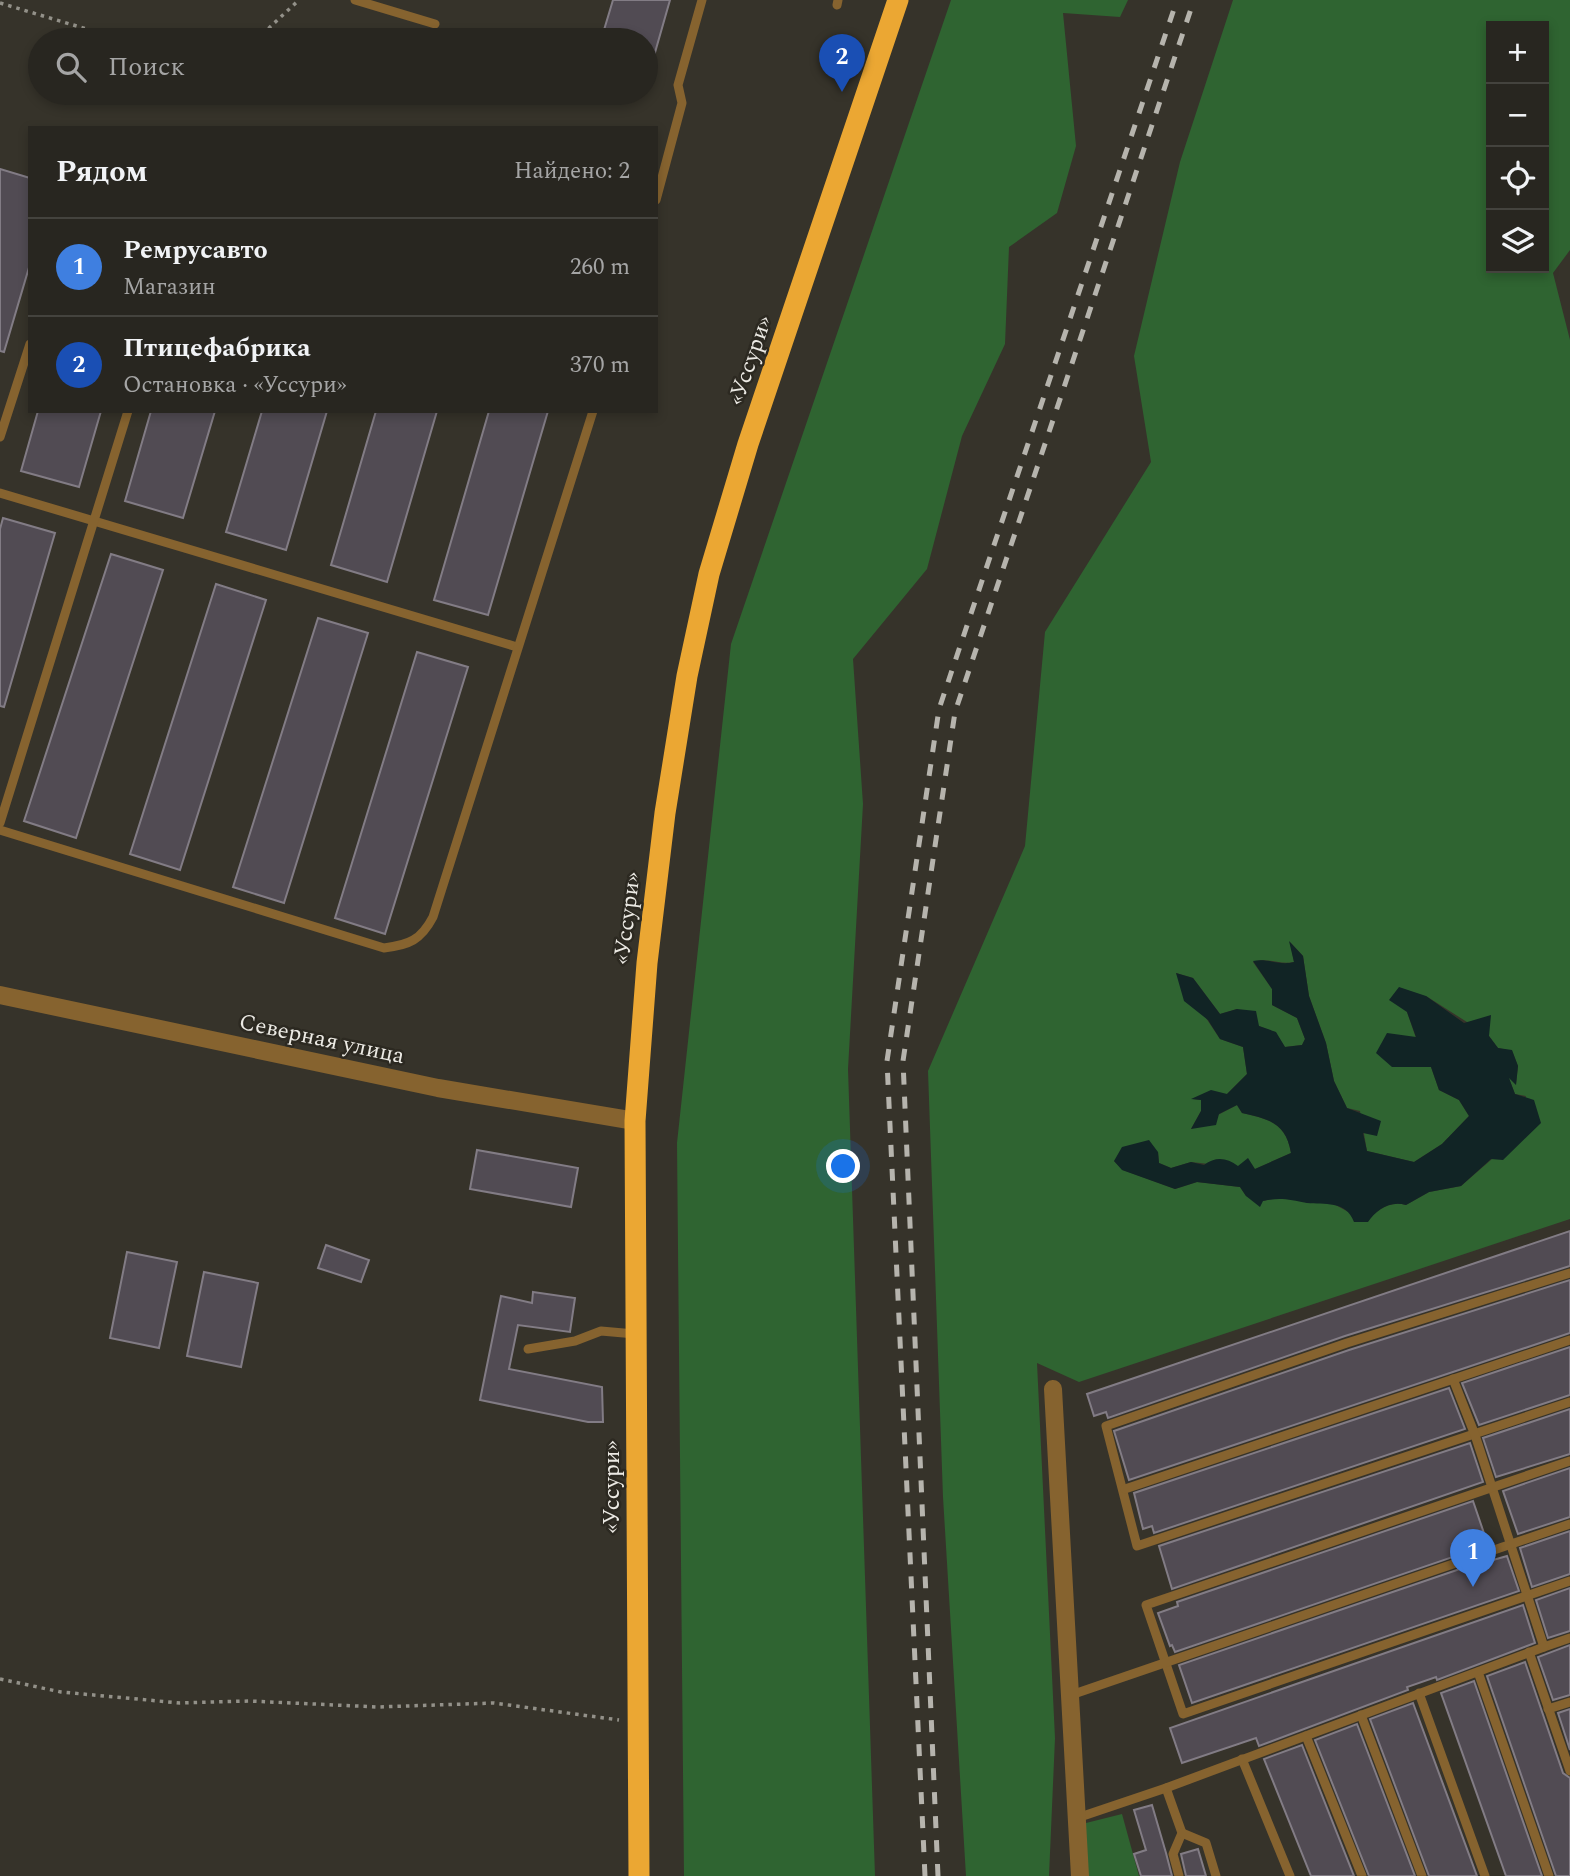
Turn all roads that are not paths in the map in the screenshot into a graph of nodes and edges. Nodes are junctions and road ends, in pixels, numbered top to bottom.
1 (355, 0) edge
2 (702, 0) edge
3 (898, 0) edge
4 (375, 3) edge
5 (435, 24) dead end
6 (658, 193) edge
7 (28, 350) edge
8 (127, 413) edge
9 (592, 413) edge
10 (0, 437) edge
11 (0, 493) edge
12 (95, 520) junction
13 (517, 647) junction
14 (0, 823) edge
15 (0, 830) edge
16 (0, 995) edge
17 (635, 1121) junction
18 (1570, 1273) edge
19 (637, 1334) junction
20 (1570, 1340) edge
21 (528, 1349) dead end
22 (1453, 1379) junction
23 (1052, 1390) dead end
24 (1570, 1402) edge
25 (1475, 1435) junction
26 (1570, 1461) edge
27 (1492, 1487) junction
28 (1125, 1489) junction
29 (1570, 1524) edge
30 (1511, 1545) junction
31 (1570, 1581) edge
32 (1528, 1595) junction
33 (1570, 1638) edge
34 (1544, 1647) junction
35 (1529, 1652) junction
36 (1166, 1664) junction
37 (1478, 1672) junction
38 (1419, 1693) junction
39 (1071, 1695) junction
40 (1570, 1702) edge
41 (1548, 1709) junction
42 (1361, 1715) junction
43 (1306, 1735) junction
44 (1242, 1759) junction
45 (1569, 1768) edge
46 (1166, 1788) junction
47 (1075, 1818) junction
48 (1182, 1833) junction
49 (639, 1876) edge
50 (1074, 1876) edge
51 (1080, 1876) edge
52 (1179, 1876) edge
53 (1216, 1876) edge
54 (1290, 1876) edge
55 (1362, 1876) edge
56 (1422, 1876) edge
57 (1485, 1876) edge
58 (1549, 1876) edge

1 - 4 lane
2 - 6 lane
3 - 17 highway, «Уссури»
4 - 5 lane
7 - 10 lane
8 - 12 lane
9 - 13 lane
11 - 12 lane
12 - 13 lane
12 - 14 lane
13 - 15 lane
16 - 17 street, Северная улица
17 - 19 highway, «Уссури»
18 - 28 lane
19 - 21 lane
19 - 49 highway, «Уссури»
20 - 22 lane
22 - 25 lane
22 - 28 lane
23 - 39 street
24 - 25 lane
25 - 27 lane
25 - 28 lane
26 - 27 lane
27 - 30 lane
27 - 36 lane
29 - 30 lane
30 - 32 lane
30 - 36 lane
31 - 32 lane
32 - 34 lane
32 - 36 lane
33 - 34 lane
34 - 35 lane
35 - 37 lane
35 - 41 lane
36 - 39 lane
37 - 38 lane
37 - 58 lane
38 - 42 lane
38 - 57 lane
39 - 47 street
40 - 41 lane
41 - 45 lane
42 - 43 lane
42 - 56 lane
43 - 44 lane
43 - 55 lane
44 - 46 lane
44 - 54 lane
46 - 47 lane
46 - 48 lane
47 - 50 street
47 - 51 street
48 - 52 lane
48 - 53 lane

